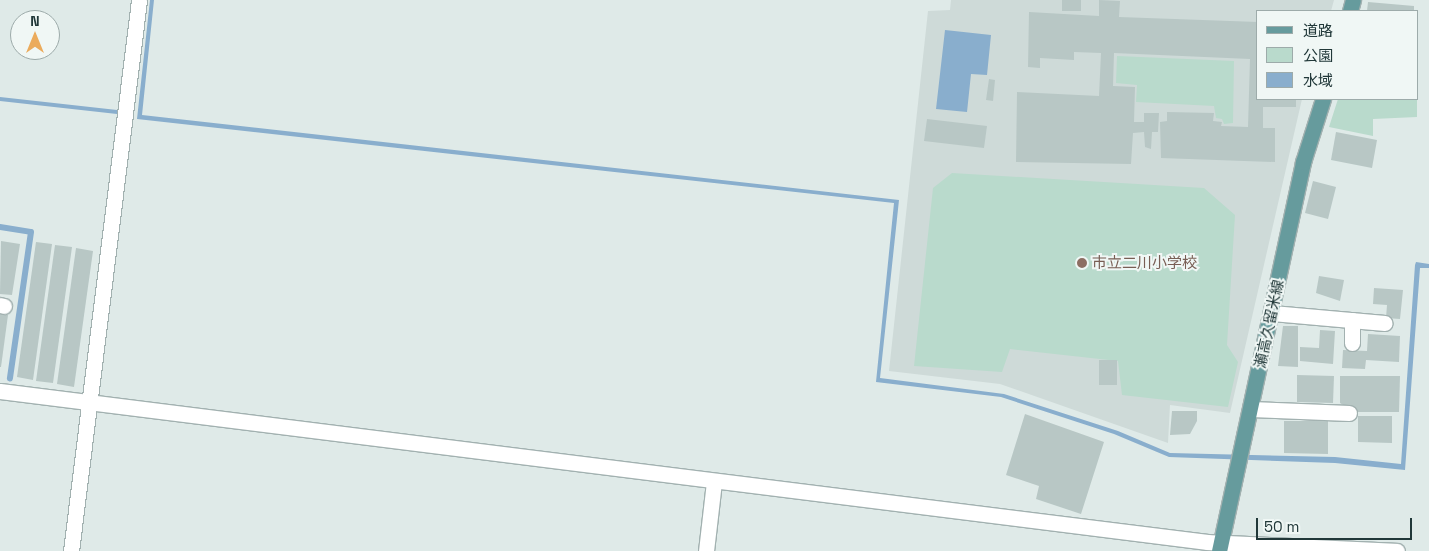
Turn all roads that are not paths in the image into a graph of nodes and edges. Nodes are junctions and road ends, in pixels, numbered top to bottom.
1 (139, 0) edge
2 (1323, 100) edge
3 (1272, 313) junction
4 (1352, 320) junction
5 (1385, 323) dead end
6 (1352, 343) dead end
7 (0, 391) edge
8 (90, 402) junction
9 (1251, 409) junction
10 (1349, 413) dead end
11 (714, 482) junction
12 (1220, 547) edge
13 (71, 551) edge
14 (706, 551) edge
15 (1397, 551) edge

1 - 8 street
2 - 3 main road, 瀬高久留米線
3 - 4 street
3 - 9 main road, 瀬高久留米線
4 - 5 street
4 - 6 street
7 - 8 street
8 - 11 street
8 - 13 street
9 - 10 street
9 - 12 main road, 瀬高久留米線
11 - 12 street
11 - 14 street
12 - 15 street

